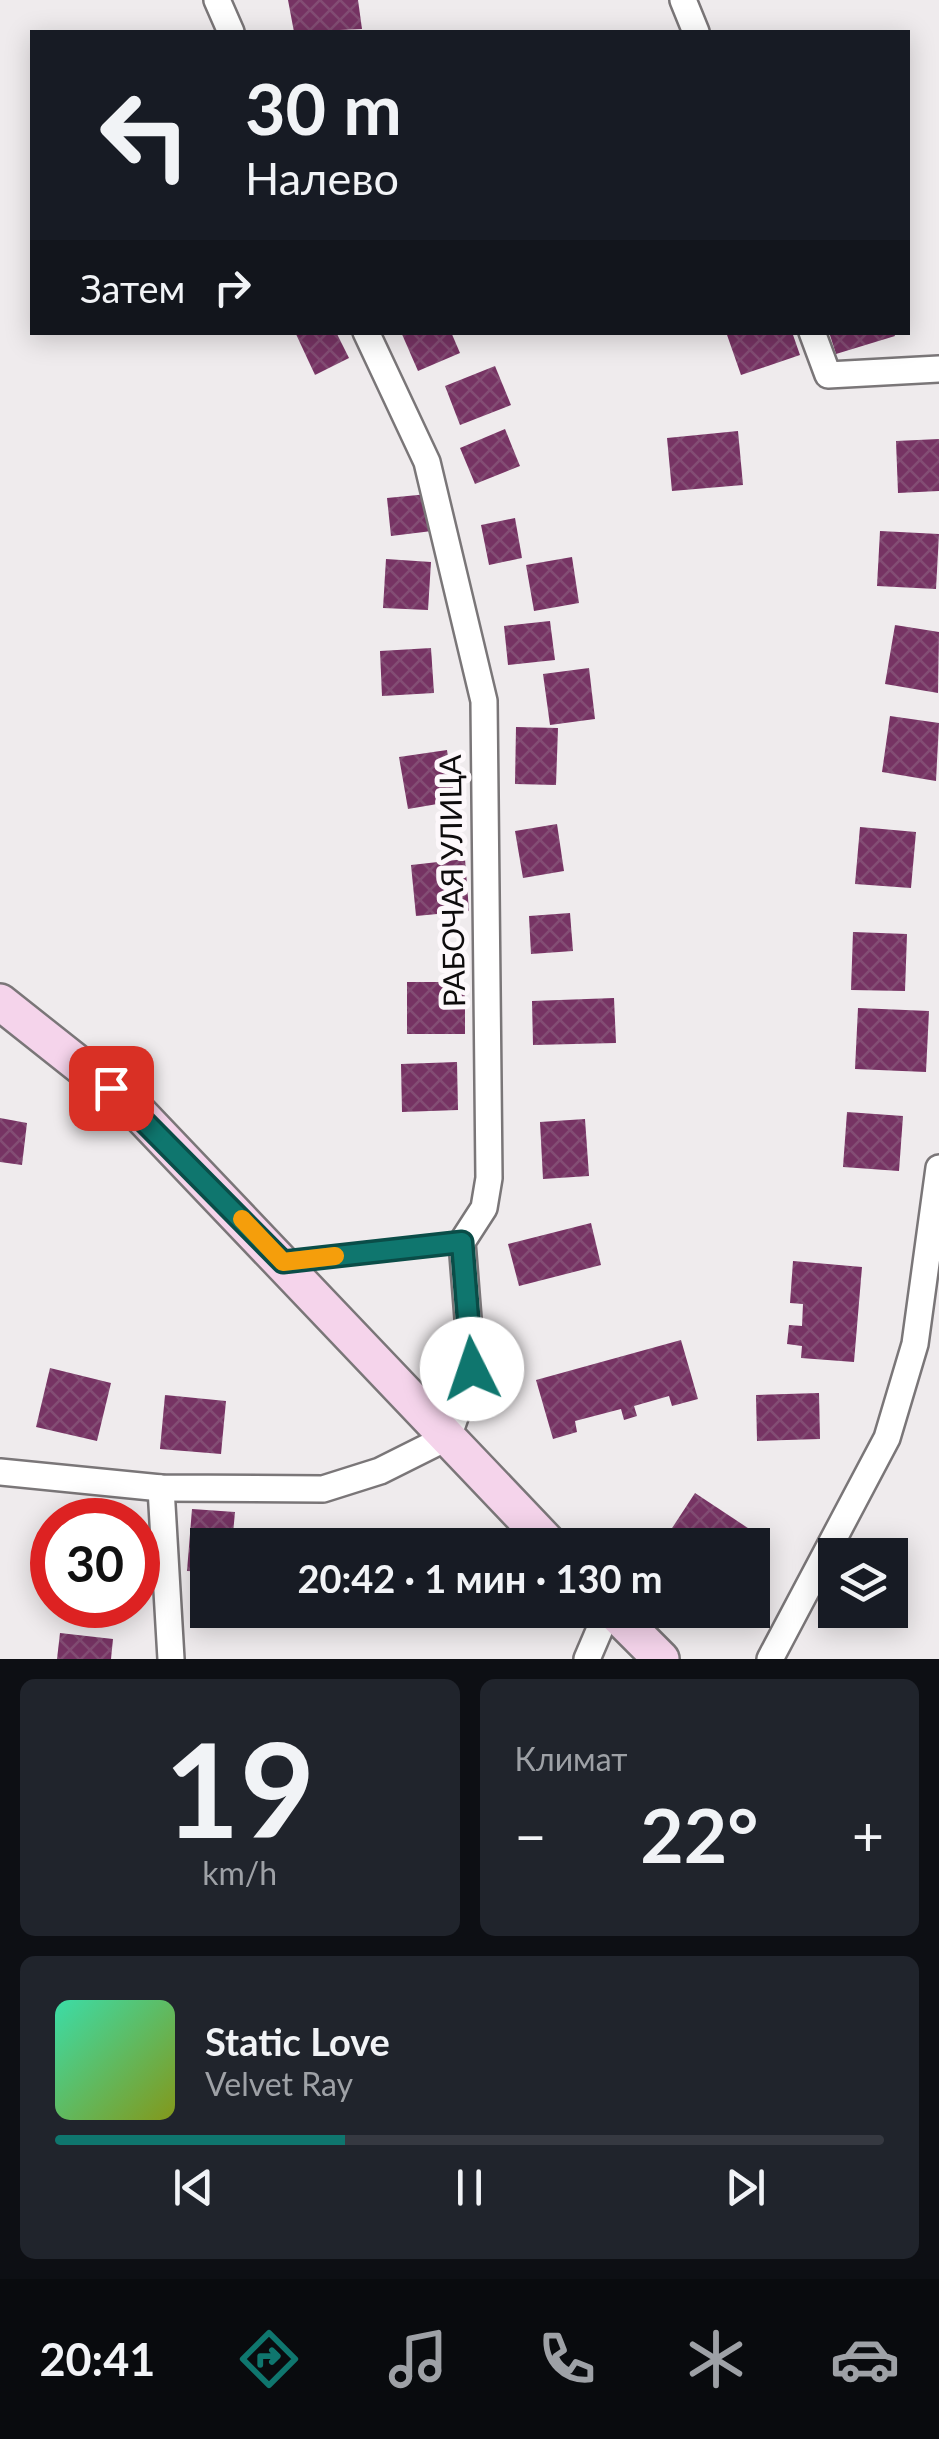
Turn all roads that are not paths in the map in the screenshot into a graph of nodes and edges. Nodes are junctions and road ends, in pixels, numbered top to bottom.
1 (216, 0) edge
2 (683, 0) edge
3 (229, 30) edge
4 (695, 30) edge
5 (367, 335) edge
6 (813, 335) edge
7 (939, 369) edge
8 (0, 1002) edge
9 (939, 1168) edge
10 (462, 1242) junction
11 (283, 1262) junction
12 (448, 1437) junction
13 (0, 1472) edge
14 (162, 1488) junction
15 (534, 1528) edge
16 (602, 1628) edge
17 (629, 1628) edge
18 (171, 1659) edge
19 (587, 1659) edge
20 (661, 1659) edge
21 (770, 1659) edge

1 - 3 street
2 - 4 street
5 - 10 street, РАБОЧАЯ УЛИЦА
6 - 7 street
8 - 11 main road
9 - 21 street
10 - 11 lane
10 - 12 street
11 - 12 main road
12 - 14 street
12 - 15 main road
13 - 14 street
14 - 18 street
16 - 19 street
17 - 20 main road

